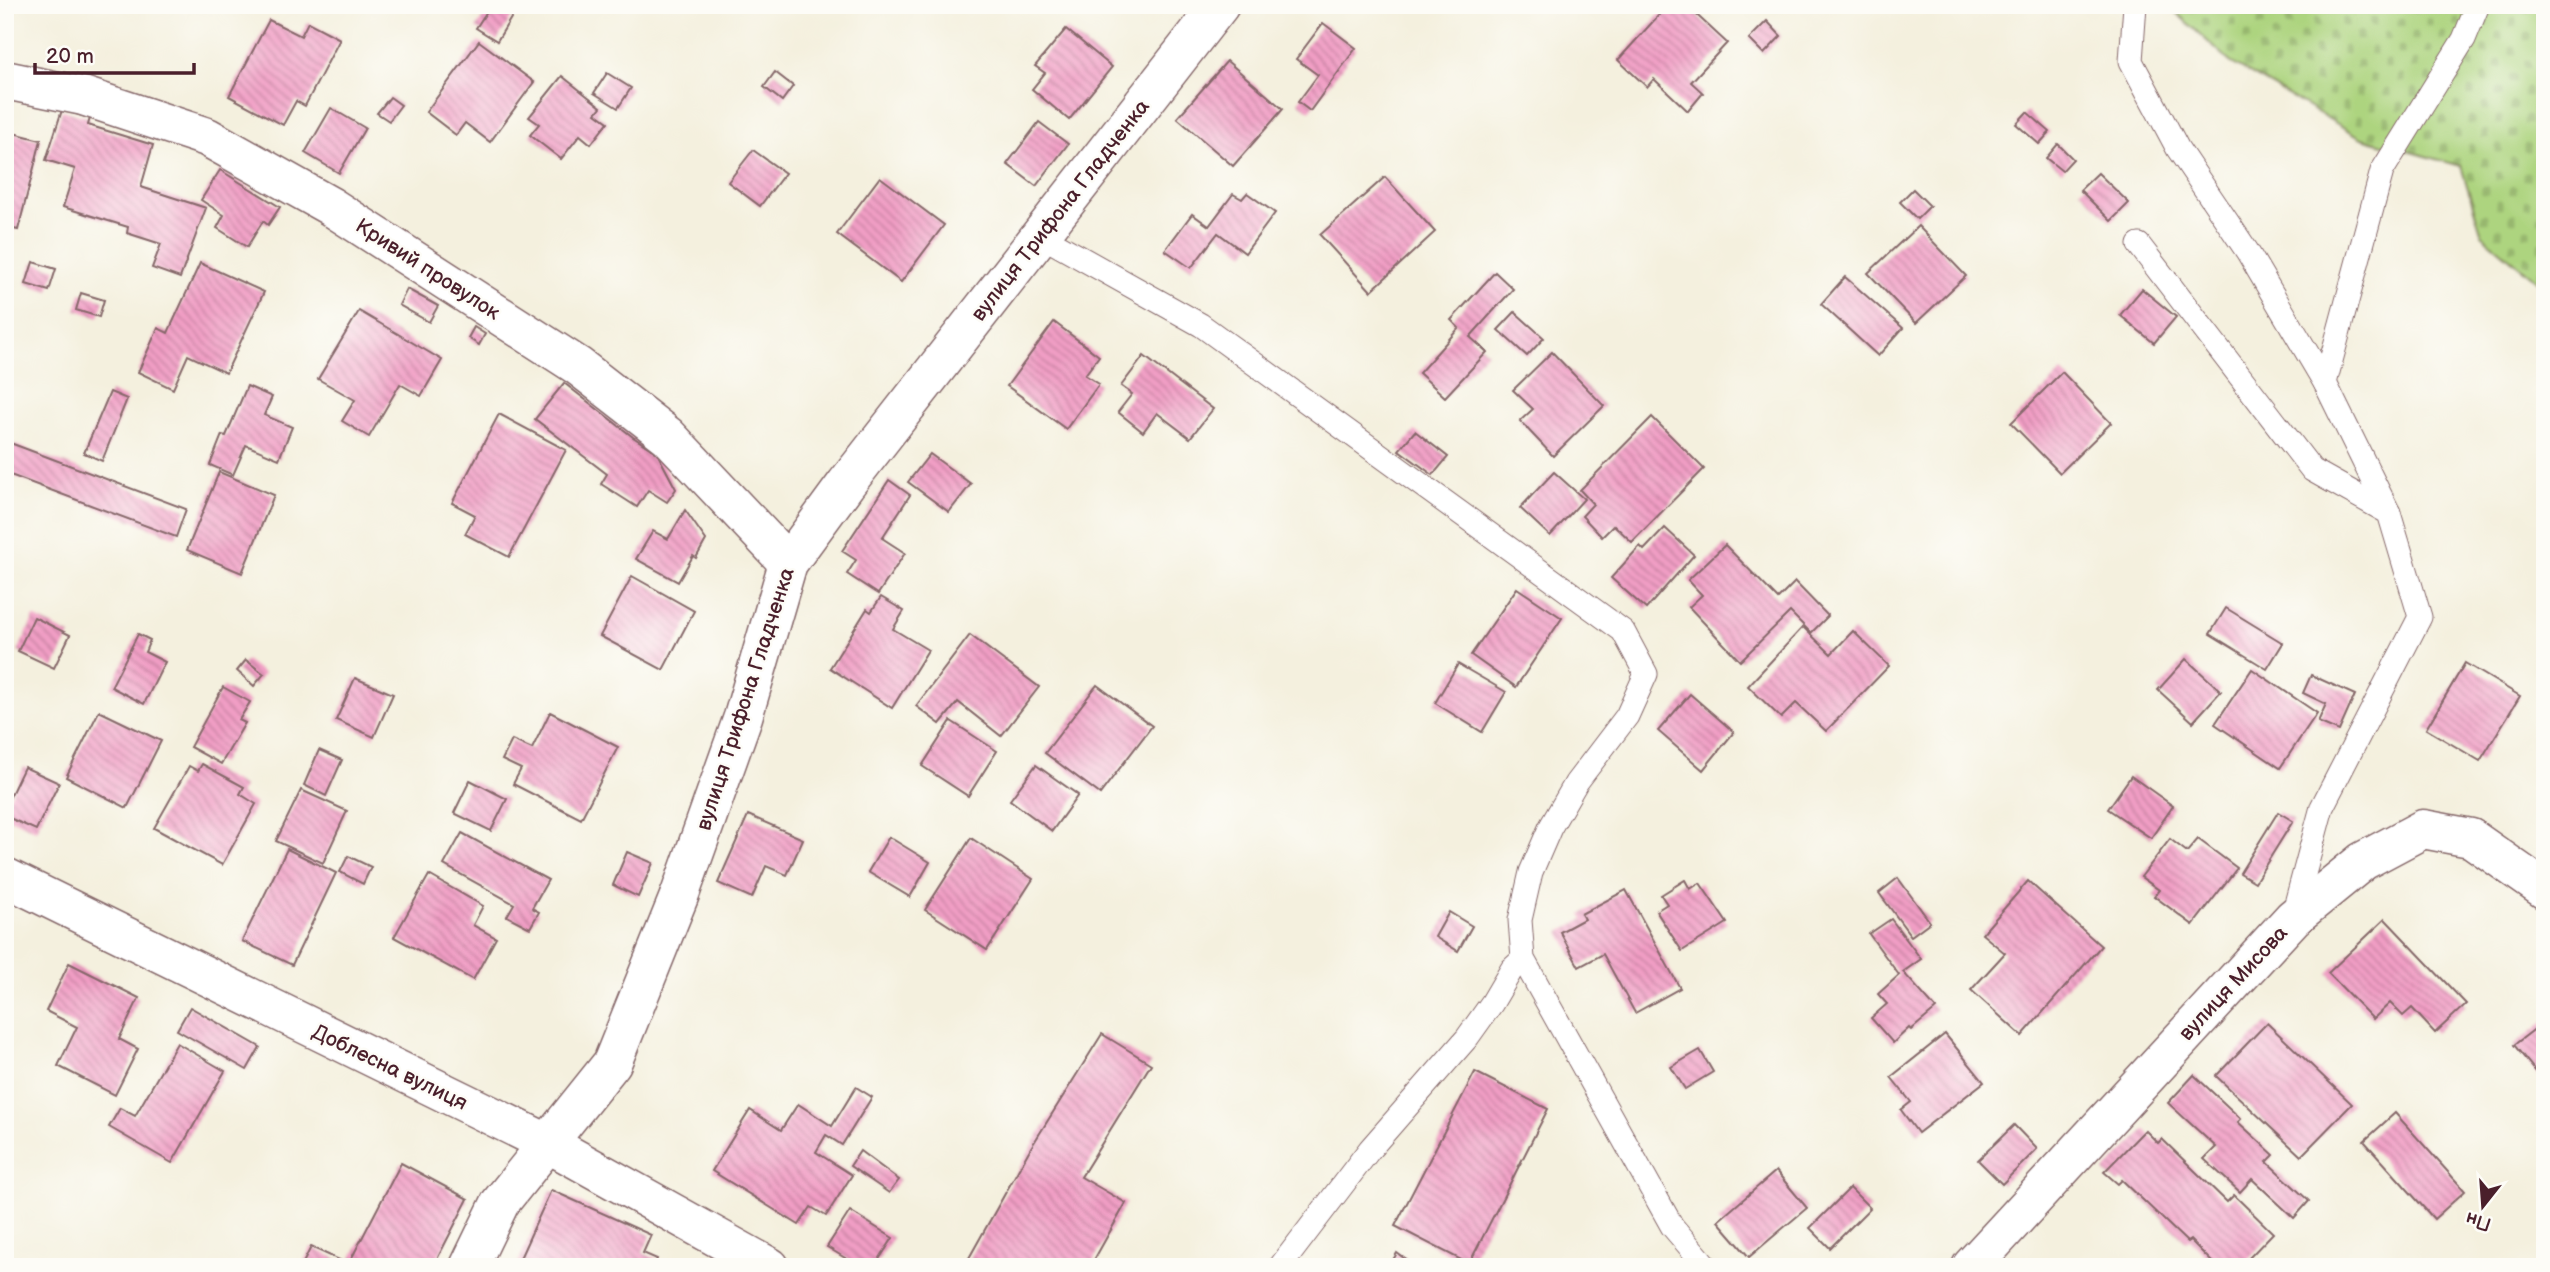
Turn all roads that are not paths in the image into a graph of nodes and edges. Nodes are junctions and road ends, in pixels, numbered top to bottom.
1 (1220, 5) edge
2 (2135, 5) edge
3 (2478, 5) edge
4 (5, 80) edge
5 (1040, 235) junction
6 (2139, 245) dead end
7 (2325, 383) junction
8 (2389, 513) junction
9 (788, 563) junction
10 (5, 877) edge
11 (2545, 890) edge
12 (2293, 918) junction
13 (1523, 959) junction
14 (549, 1144) junction
15 (469, 1267) edge
16 (770, 1267) edge
17 (1280, 1267) edge
18 (1707, 1267) edge
19 (1971, 1267) edge

1 - 5 street, вулиця Трифона Гладченка
2 - 7 lane
3 - 7 lane
4 - 9 street, Кривий провулок
5 - 9 street, вулиця Трифона Гладченка
5 - 13 lane
6 - 8 lane
7 - 8 lane
8 - 12 lane
9 - 14 street, вулиця Трифона Гладченка
10 - 14 street, Доблесна вулиця
11 - 12 street, вулиця Мисова
12 - 19 street, вулиця Мисова
13 - 17 lane
13 - 18 lane
14 - 15 street, вулиця Трифона Гладченка
14 - 16 street, Доблесна вулиця

